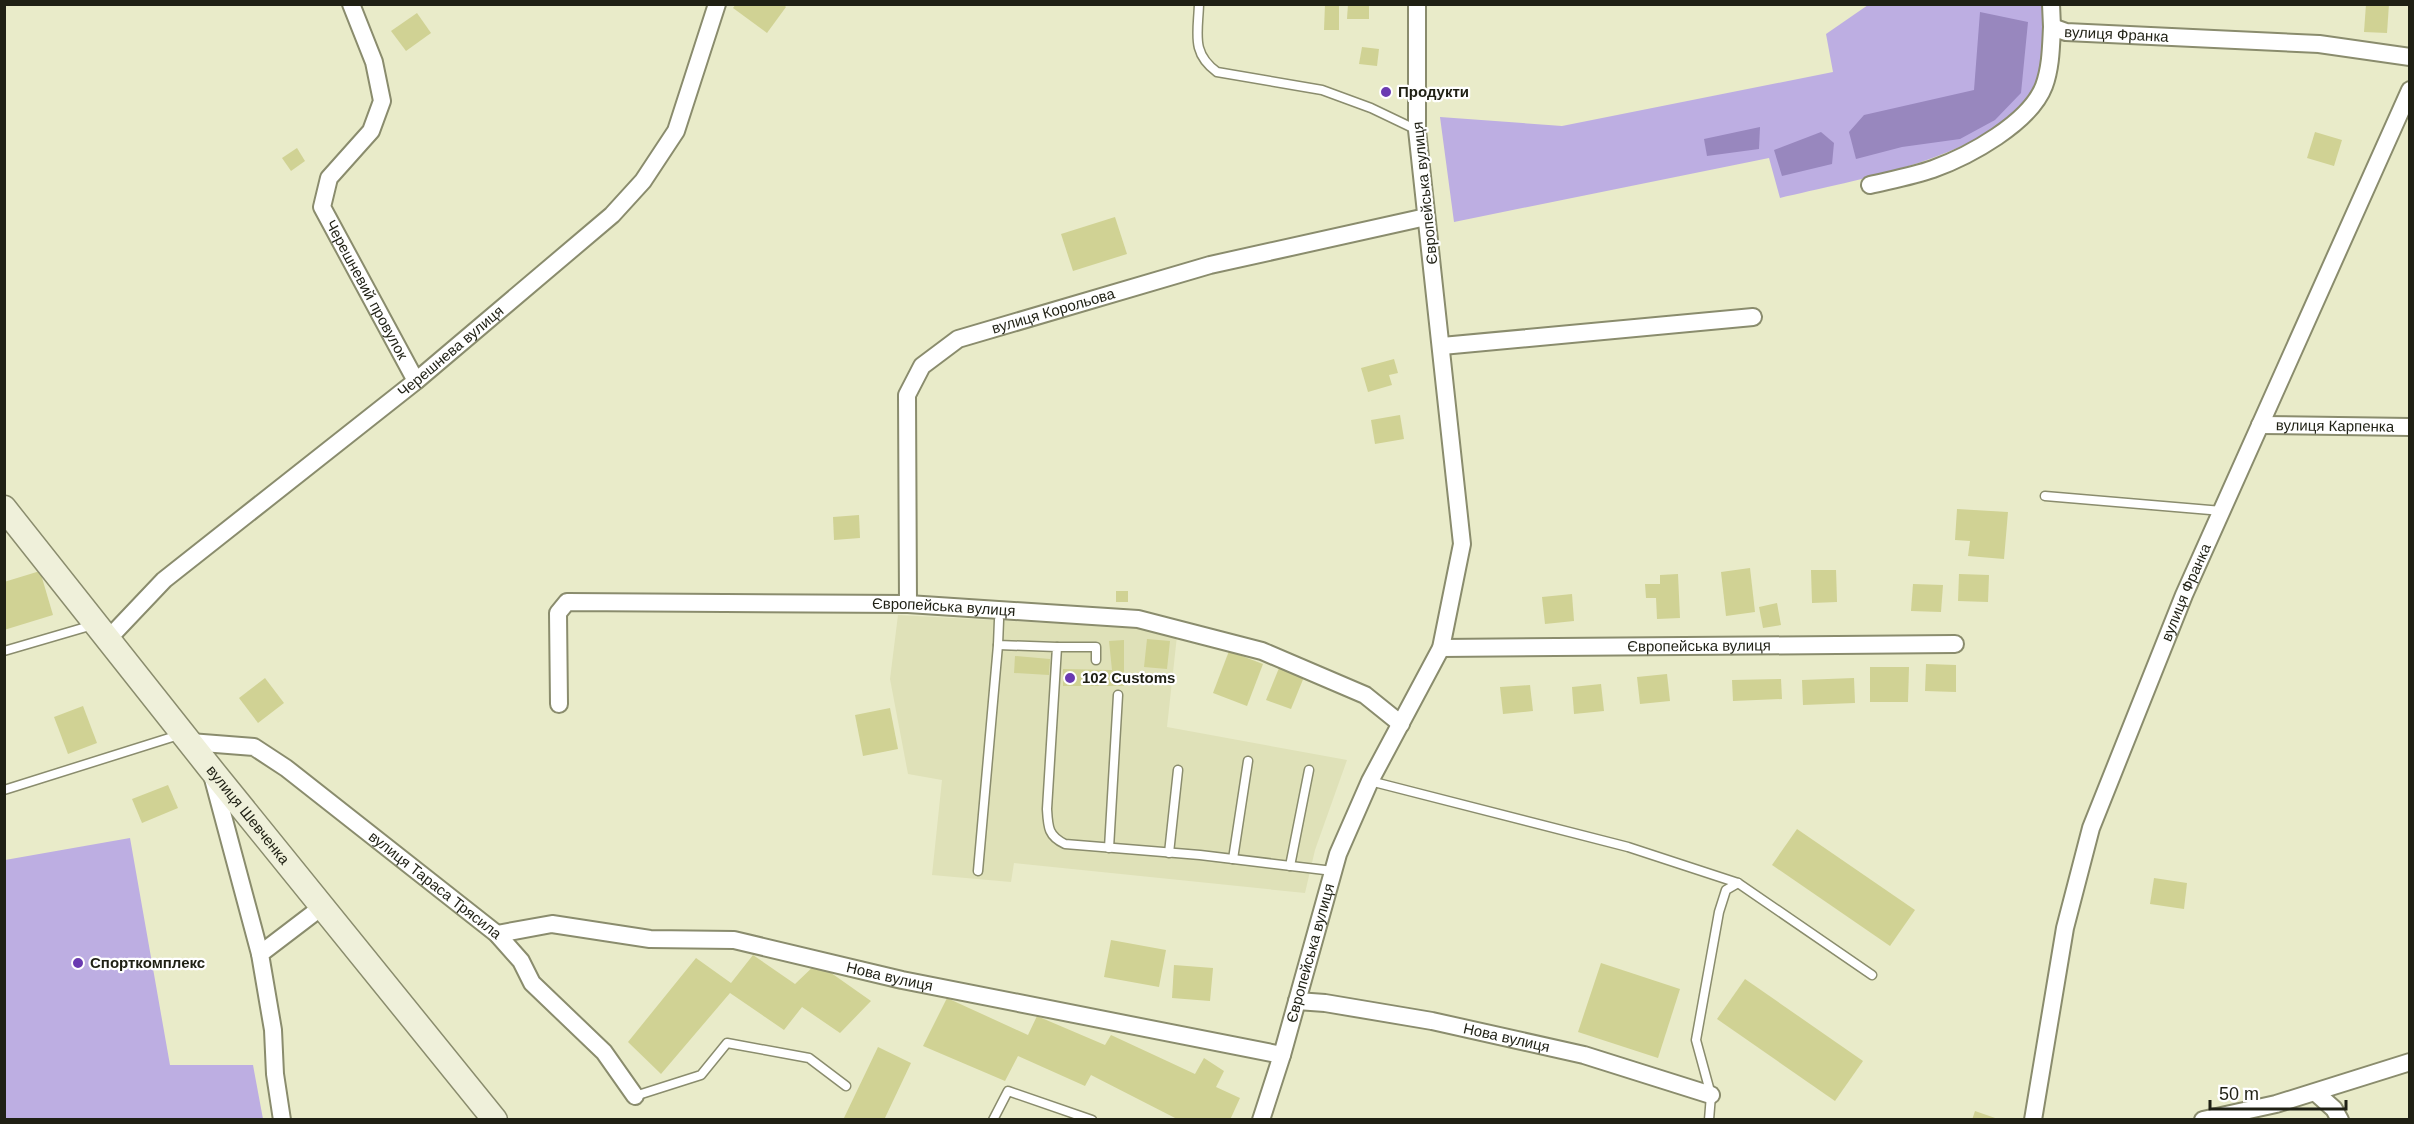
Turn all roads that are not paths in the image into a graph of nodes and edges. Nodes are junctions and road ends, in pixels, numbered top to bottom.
1 (351, 4) edge
2 (717, 4) edge
3 (1198, 4) edge
4 (1417, 4) edge
5 (2051, 4) edge
6 (2052, 27) junction
7 (2409, 57) edge
8 (2409, 90) edge
9 (1417, 130) junction
10 (1870, 185) dead end
11 (1426, 217) junction
12 (1753, 317) dead end
13 (1442, 346) junction
14 (416, 381) junction
15 (2260, 425) junction
16 (2409, 427) edge
17 (2045, 496) dead end
18 (4, 508) edge
19 (2222, 511) junction
20 (908, 604) junction
21 (999, 620) dead end
22 (102, 631) junction
23 (1955, 644) dead end
24 (998, 645) junction
25 (1057, 647) junction
26 (1442, 648) junction
27 (4, 651) edge
28 (1096, 660) dead end
29 (1118, 695) dead end
30 (559, 704) dead end
31 (1401, 724) junction
32 (186, 738) junction
33 (1248, 761) dead end
34 (210, 768) junction
35 (1178, 770) dead end
36 (1309, 770) dead end
37 (1370, 781) junction
38 (4, 790) edge
39 (1109, 848) junction
40 (1169, 853) junction
41 (1233, 859) junction
42 (1290, 866) junction
43 (978, 871) dead end
44 (1333, 871) junction
45 (1738, 883) junction
46 (323, 906) junction
47 (497, 934) junction
48 (260, 954) junction
49 (1872, 975) dead end
50 (1297, 1001) junction
51 (1282, 1054) junction
52 (2409, 1062) edge
53 (846, 1086) dead end
54 (2316, 1093) junction
55 (1711, 1095) junction
56 (635, 1096) joint
57 (282, 1119) edge
58 (495, 1119) edge
59 (993, 1119) edge
60 (1092, 1119) edge
61 (1261, 1119) edge
62 (1709, 1119) edge
63 (2033, 1119) edge
64 (2204, 1119) edge
65 (2340, 1119) edge

1 - 14 street, Черешневий провулок
2 - 14 street, Черешнева вулиця
3 - 9 lane
4 - 9 street, Європейська вулиця
5 - 6 street
6 - 7 street, вулиця Франка
6 - 10 street, вулиця Франка
8 - 15 street, вулиця Франка
9 - 11 street, Європейська вулиця
11 - 13 street, Європейська вулиця
11 - 20 street, вулиця Корольова
12 - 13 street
13 - 26 street, Європейська вулиця
14 - 22 street, Черешнева вулиця
15 - 16 street, вулиця Карпенка
15 - 19 street, вулиця Франка
17 - 19 lane
18 - 22 main road, вулиця Шевченка
19 - 63 street, вулиця Франка
20 - 30 street, Європейська вулиця
20 - 31 street, Європейська вулиця
21 - 24 lane
22 - 27 lane
22 - 32 main road, вулиця Шевченка
23 - 26 street, Європейська вулиця
24 - 25 lane
24 - 43 lane
25 - 28 lane
25 - 39 lane
26 - 31 street, Європейська вулиця
29 - 39 lane
31 - 37 street, Європейська вулиця
32 - 34 main road, вулиця Шевченка
32 - 38 lane
32 - 47 street, вулиця Тараса Трясила
33 - 41 lane
34 - 46 main road, вулиця Шевченка
34 - 48 street
35 - 40 lane
36 - 42 lane
37 - 44 street, Європейська вулиця
37 - 45 lane
39 - 40 lane
40 - 41 lane
41 - 42 lane
42 - 44 lane
44 - 50 street, Європейська вулиця
45 - 49 lane
45 - 55 lane
46 - 48 street
46 - 58 main road, вулиця Шевченка
47 - 51 street, Нова вулиця
47 - 56 street, вулиця Тараса Трясила
48 - 57 street
50 - 51 street, Європейська вулиця
50 - 55 street, Нова вулиця
51 - 61 street, Європейська вулиця
52 - 54 street
53 - 56 lane
54 - 64 street
54 - 65 street
55 - 62 lane
59 - 60 lane

